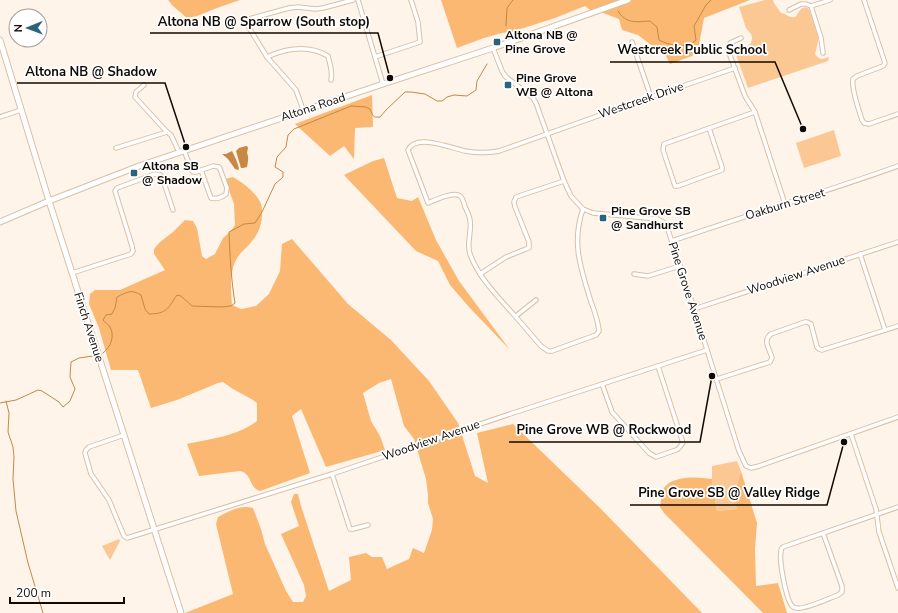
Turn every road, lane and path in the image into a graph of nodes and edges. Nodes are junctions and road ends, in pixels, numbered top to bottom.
1 (353, 0) edge
2 (358, 0) edge
3 (411, 0) edge
4 (628, 0) edge
5 (830, 0) edge
6 (864, 0) edge
7 (811, 6) junction
8 (789, 10) dead end
9 (741, 38) dead end
10 (0, 40) edge
11 (632, 42) dead end
12 (494, 48) junction
13 (823, 53) dead end
14 (267, 57) junction
15 (375, 57) junction
16 (735, 68) junction
17 (331, 80) dead end
18 (383, 84) junction
19 (144, 85) dead end
20 (651, 96) junction
21 (21, 110) junction
22 (303, 110) junction
23 (755, 112) junction
24 (898, 114) edge
25 (0, 117) edge
26 (709, 128) junction
27 (167, 132) junction
28 (548, 134) junction
29 (116, 148) dead end
30 (181, 151) junction
31 (898, 166) edge
32 (201, 170) junction
33 (564, 180) junction
34 (49, 200) junction
35 (785, 204) junction
36 (583, 209) junction
37 (173, 210) dead end
38 (0, 222) edge
39 (672, 241) junction
40 (898, 242) edge
41 (860, 254) junction
42 (680, 266) junction
43 (72, 273) junction
44 (480, 274) junction
45 (634, 274) dead end
46 (536, 300) dead end
47 (694, 309) junction
48 (516, 316) junction
49 (898, 326) edge
50 (884, 330) junction
51 (707, 350) junction
52 (658, 366) junction
53 (717, 379) junction
54 (602, 384) junction
55 (898, 417) edge
56 (850, 434) junction
57 (124, 435) junction
58 (332, 474) junction
59 (898, 507) edge
60 (876, 514) junction
61 (368, 525) dead end
62 (154, 530) junction
63 (823, 533) junction
64 (898, 588) edge
65 (181, 613) edge

1 - 14 street
2 - 15 street
3 - 15 street
4 - 12 main road, Altona Road
5 - 7 street
6 - 24 street
7 - 8 street
7 - 13 street
9 - 16 street
10 - 21 main road, Finch Avenue
11 - 20 street
12 - 18 main road, Altona Road
12 - 28 street
14 - 17 street
14 - 22 street
15 - 18 street
16 - 20 street, Westcreek Drive
16 - 23 street
18 - 22 main road, Altona Road
19 - 27 street
20 - 28 street, Westcreek Drive
21 - 25 street
21 - 34 main road, Finch Avenue
22 - 30 main road, Altona Road
23 - 26 street
23 - 35 street
26 - 26 street
27 - 29 street
27 - 30 street
28 - 33 street
28 - 44 street, Westcreek Drive
30 - 32 street
30 - 34 main road, Altona Road
31 - 35 street, Oakburn Street
32 - 32 street
33 - 36 street
33 - 44 street
34 - 38 main road, Altona Road
34 - 43 main road, Finch Avenue
35 - 39 street, Oakburn Street
36 - 39 street, Pine Grove Avenue
36 - 48 street
37 - 43 street
39 - 42 street, Pine Grove Avenue
40 - 41 street, Woodview Avenue
41 - 47 street, Woodview Avenue
41 - 50 street
42 - 45 street
42 - 47 street, Pine Grove Avenue
43 - 57 main road, Finch Avenue
44 - 48 street
46 - 48 street
47 - 51 street, Pine Grove Avenue
49 - 50 street
50 - 53 street
51 - 52 street, Woodview Avenue
51 - 53 street, Pine Grove Avenue
52 - 54 street, Woodview Avenue
52 - 54 street
53 - 56 street, Pine Grove Avenue
54 - 58 street, Woodview Avenue
55 - 56 street, Pine Grove Avenue
56 - 60 street
57 - 62 main road, Finch Avenue
57 - 62 street, Woodview Avenue
58 - 61 street
58 - 62 street, Woodview Avenue
59 - 60 street
60 - 63 street
60 - 64 street
62 - 65 main road, Finch Avenue
63 - 63 street

